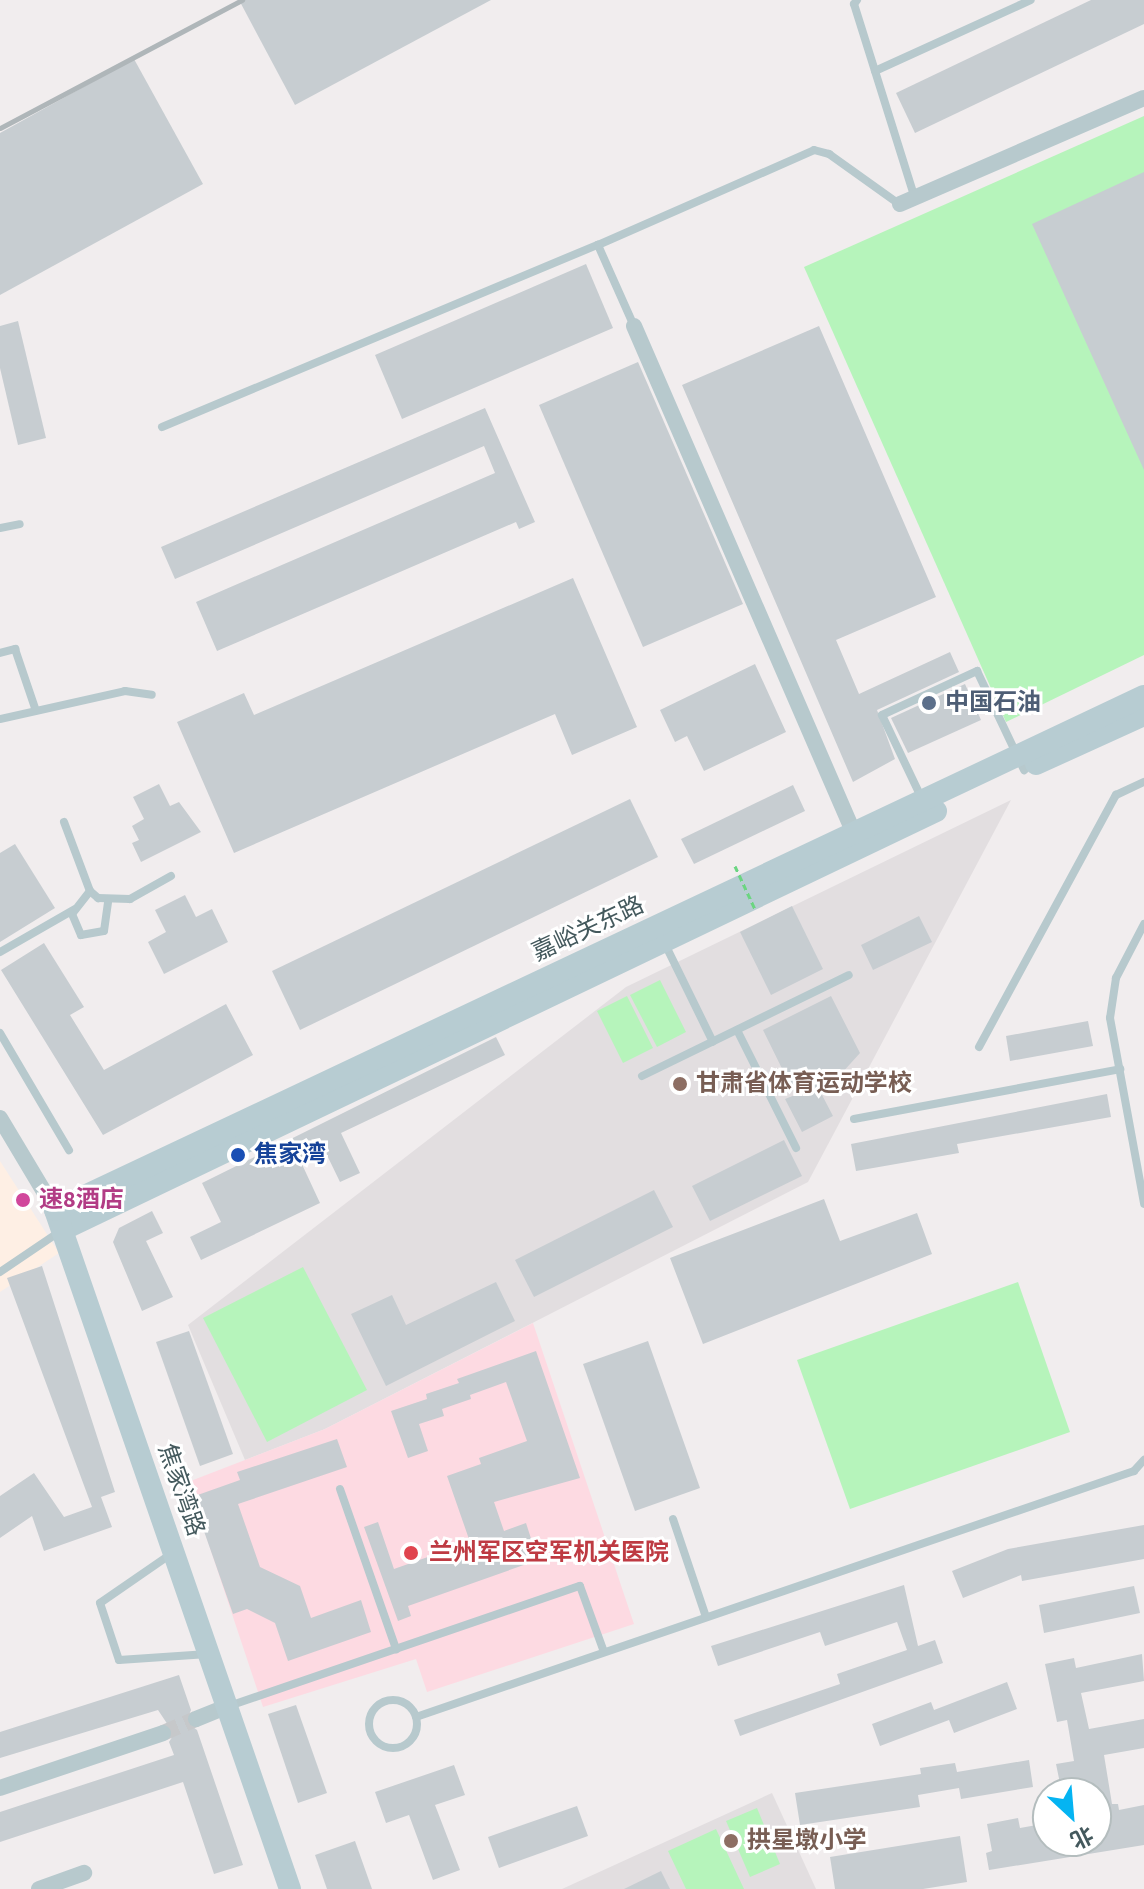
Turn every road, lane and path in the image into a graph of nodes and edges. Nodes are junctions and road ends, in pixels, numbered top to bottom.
1 (857, 0) edge
2 (1031, 0) edge
3 (875, 71) junction
4 (1144, 98) edge
5 (907, 200) junction
6 (598, 245) junction
7 (634, 326) joint
8 (162, 427) dead end
9 (20, 524) dead end
10 (0, 528) edge
11 (0, 653) edge
12 (152, 695) dead end
13 (1144, 696) edge
14 (36, 711) junction
15 (1144, 715) edge
16 (0, 719) edge
17 (1021, 763) junction
18 (1144, 782) edge
19 (926, 808) junction
20 (64, 822) dead end
21 (853, 831) junction
22 (735, 866) dead end
23 (171, 876) dead end
24 (90, 891) junction
25 (108, 902) junction
26 (75, 909) junction
27 (755, 909) dead end
28 (1144, 924) edge
29 (664, 941) junction
30 (0, 952) edge
31 (849, 975) dead end
32 (737, 1030) junction
33 (0, 1033) edge
34 (713, 1042) junction
35 (979, 1047) dead end
36 (1120, 1069) junction
37 (642, 1076) dead end
38 (0, 1118) edge
39 (854, 1119) dead end
40 (796, 1148) dead end
41 (69, 1150) dead end
42 (1144, 1204) edge
43 (60, 1220) junction
44 (1, 1268) edge
45 (1144, 1460) edge
46 (340, 1489) dead end
47 (673, 1519) dead end
48 (175, 1552) junction
49 (706, 1617) junction
50 (396, 1649) junction
51 (604, 1652) junction
52 (210, 1653) junction
53 (228, 1706) junction
54 (416, 1717) junction
55 (196, 1719) tunnel mouth
56 (163, 1733) tunnel mouth
57 (0, 1788) edge
58 (84, 1873) dead end
59 (39, 1889) edge
60 (290, 1889) edge

1 - 3 lane
2 - 3 lane
3 - 5 lane
4 - 5 street
5 - 6 lane
6 - 7 lane
6 - 8 lane
7 - 21 street
9 - 10 lane
11 - 14 lane
12 - 14 lane
13 - 17 main road, 嘉峪关东路
14 - 16 lane
15 - 17 main road, 嘉峪关东路
17 - 19 main road, 嘉峪关东路
17 - 19 lane
18 - 35 lane
19 - 21 main road, 嘉峪关东路
19 - 29 main road, 嘉峪关东路
20 - 24 lane
21 - 43 main road, 嘉峪关东路
22 - 27 path, bridge
23 - 25 lane
24 - 25 lane
24 - 26 lane
25 - 26 lane
26 - 30 lane
28 - 36 lane
29 - 34 lane
29 - 43 main road, 嘉峪关东路
31 - 32 lane
32 - 34 lane
32 - 40 lane
33 - 41 lane
34 - 37 lane
36 - 39 lane
36 - 42 lane
38 - 43 street, 焦家湾路
43 - 44 lane
43 - 48 main road, 焦家湾路
45 - 49 lane
46 - 50 lane
47 - 49 lane
48 - 52 main road, 焦家湾路
48 - 52 lane
49 - 51 lane
50 - 51 lane
50 - 53 lane
51 - 54 lane
52 - 53 main road, 焦家湾路
53 - 55 street
53 - 60 main road, 焦家湾路
54 - 54 lane
56 - 57 street
58 - 59 street

